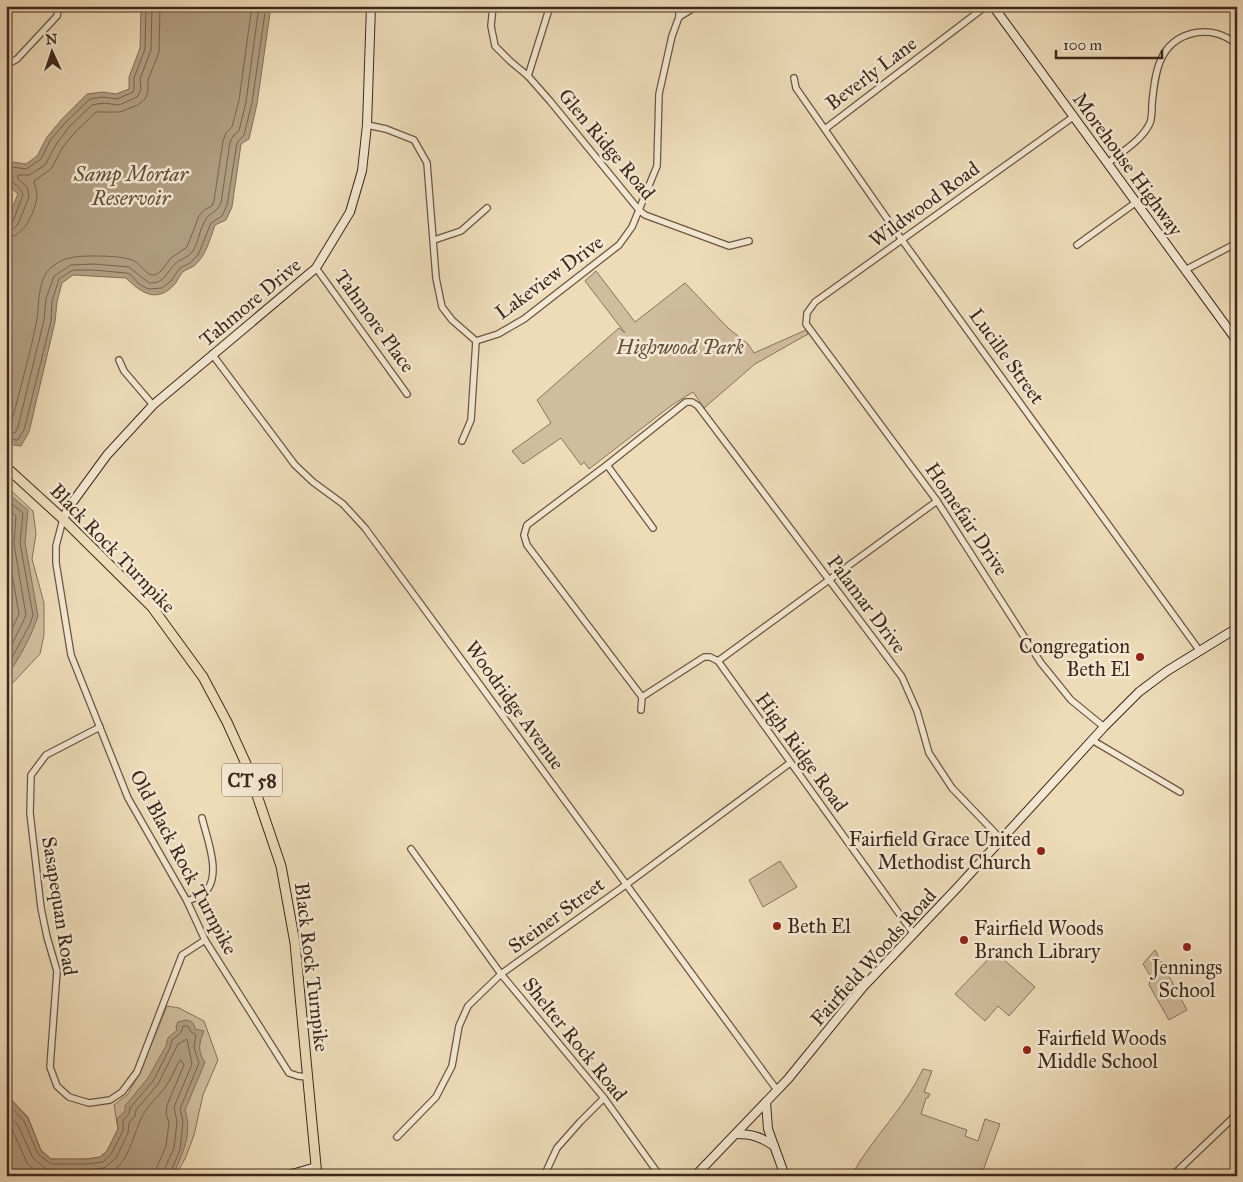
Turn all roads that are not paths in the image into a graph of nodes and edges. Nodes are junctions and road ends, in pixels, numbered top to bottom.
1 (59, 6) edge
2 (371, 6) edge
3 (493, 6) edge
4 (550, 6) edge
5 (679, 6) edge
6 (698, 6) edge
7 (986, 6) edge
8 (995, 7) edge
9 (679, 17) junction
10 (1237, 44) edge
11 (6, 65) edge
12 (528, 76) junction
13 (794, 78) dead end
14 (1073, 117) junction
15 (367, 125) junction
16 (825, 129) junction
17 (1108, 163) junction
18 (1135, 203) junction
19 (487, 208) dead end
20 (639, 210) junction
21 (434, 240) junction
22 (902, 240) junction
23 (749, 241) dead end
24 (1237, 243) edge
25 (1077, 245) dead end
26 (316, 268) junction
27 (1185, 270) junction
28 (806, 324) joint
29 (476, 341) junction
30 (1237, 341) edge
31 (212, 354) junction
32 (119, 360) dead end
33 (407, 394) dead end
34 (153, 405) junction
35 (462, 441) dead end
36 (606, 465) junction
37 (6, 467) edge
38 (938, 501) junction
39 (63, 519) junction
40 (653, 528) dead end
41 (829, 581) junction
42 (1237, 628) edge
43 (1199, 650) junction
44 (718, 661) junction
45 (642, 697) junction
46 (641, 710) dead end
47 (100, 727) junction
48 (1104, 727) junction
49 (1092, 740) junction
50 (790, 763) junction
51 (1180, 792) dead end
52 (202, 818) dead end
53 (1001, 840) junction
54 (411, 849) dead end
55 (626, 884) junction
56 (187, 901) junction
57 (913, 933) junction
58 (205, 940) junction
59 (501, 974) junction
60 (307, 1076) junction
61 (777, 1090) junction
62 (604, 1098) junction
63 (766, 1102) junction
64 (1237, 1114) edge
65 (736, 1134) junction
66 (397, 1137) dead end
67 (774, 1146) junction
68 (316, 1172) edge
69 (285, 1176) edge
70 (544, 1176) edge
71 (660, 1176) edge
72 (695, 1176) edge
73 (785, 1176) edge
74 (1172, 1176) edge

1 - 11 street
2 - 15 street, Tahmore Drive
3 - 12 street, Glen Ridge Road
4 - 12 street
5 - 9 street, Lakeview Drive
6 - 9 street
7 - 16 street, Beverly Lane
8 - 14 street, Morehouse Highway
9 - 20 street, Lakeview Drive
10 - 17 street
12 - 20 street, Glen Ridge Road
13 - 16 street, Lucille Street
14 - 17 street, Morehouse Highway
14 - 22 street, Wildwood Road
15 - 21 street
15 - 26 street, Tahmore Drive
16 - 22 street, Lucille Street
17 - 18 street, Morehouse Highway
18 - 25 street
18 - 27 street, Morehouse Highway
19 - 21 street
20 - 23 street, Glen Ridge Road
20 - 29 street, Lakeview Drive
21 - 29 street
22 - 28 street, Wildwood Road
22 - 43 street, Lucille Street
24 - 27 street
26 - 31 street, Tahmore Drive
26 - 33 street, Tahmore Place
27 - 30 street, Morehouse Highway
28 - 38 street, Homefair Drive
29 - 35 street
31 - 34 street, Tahmore Drive
31 - 55 street, Woodridge Avenue
32 - 34 street
34 - 39 street, Tahmore Drive
36 - 40 street
36 - 41 street, Palamar Drive
36 - 45 street
37 - 39 main road, Black Rock Turnpike / CT 58
38 - 41 street
38 - 48 street, Homefair Drive
39 - 47 street, Old Black Rock Turnpike
39 - 60 main road, Black Rock Turnpike / CT 58
41 - 44 street
41 - 53 street, Palamar Drive
42 - 43 street, Fairfield Woods Road
43 - 48 street, Fairfield Woods Road
44 - 45 street
44 - 50 street, High Ridge Road
45 - 46 street
47 - 56 street, Old Black Rock Turnpike
47 - 58 street, Sasapequan Road
48 - 49 street, Fairfield Woods Road
49 - 51 street
49 - 53 street, Fairfield Woods Road
50 - 55 street, Steiner Street
50 - 57 street, High Ridge Road
52 - 56 street
53 - 57 street, Fairfield Woods Road
54 - 59 street, Shelter Rock Road
55 - 59 street, Steiner Street
55 - 61 street, Woodridge Avenue
56 - 58 street, Old Black Rock Turnpike
57 - 61 street, Fairfield Woods Road
58 - 60 street, Old Black Rock Turnpike
59 - 62 street, Shelter Rock Road
59 - 66 street, Steiner Street
60 - 68 main road, Black Rock Turnpike / CT 58
61 - 63 street, Fairfield Woods Road
62 - 70 street
62 - 71 street, Shelter Rock Road
63 - 65 street, Fairfield Woods Road
63 - 67 street
64 - 74 street
65 - 67 street
65 - 72 street, Fairfield Woods Road
67 - 73 street
68 - 69 street

